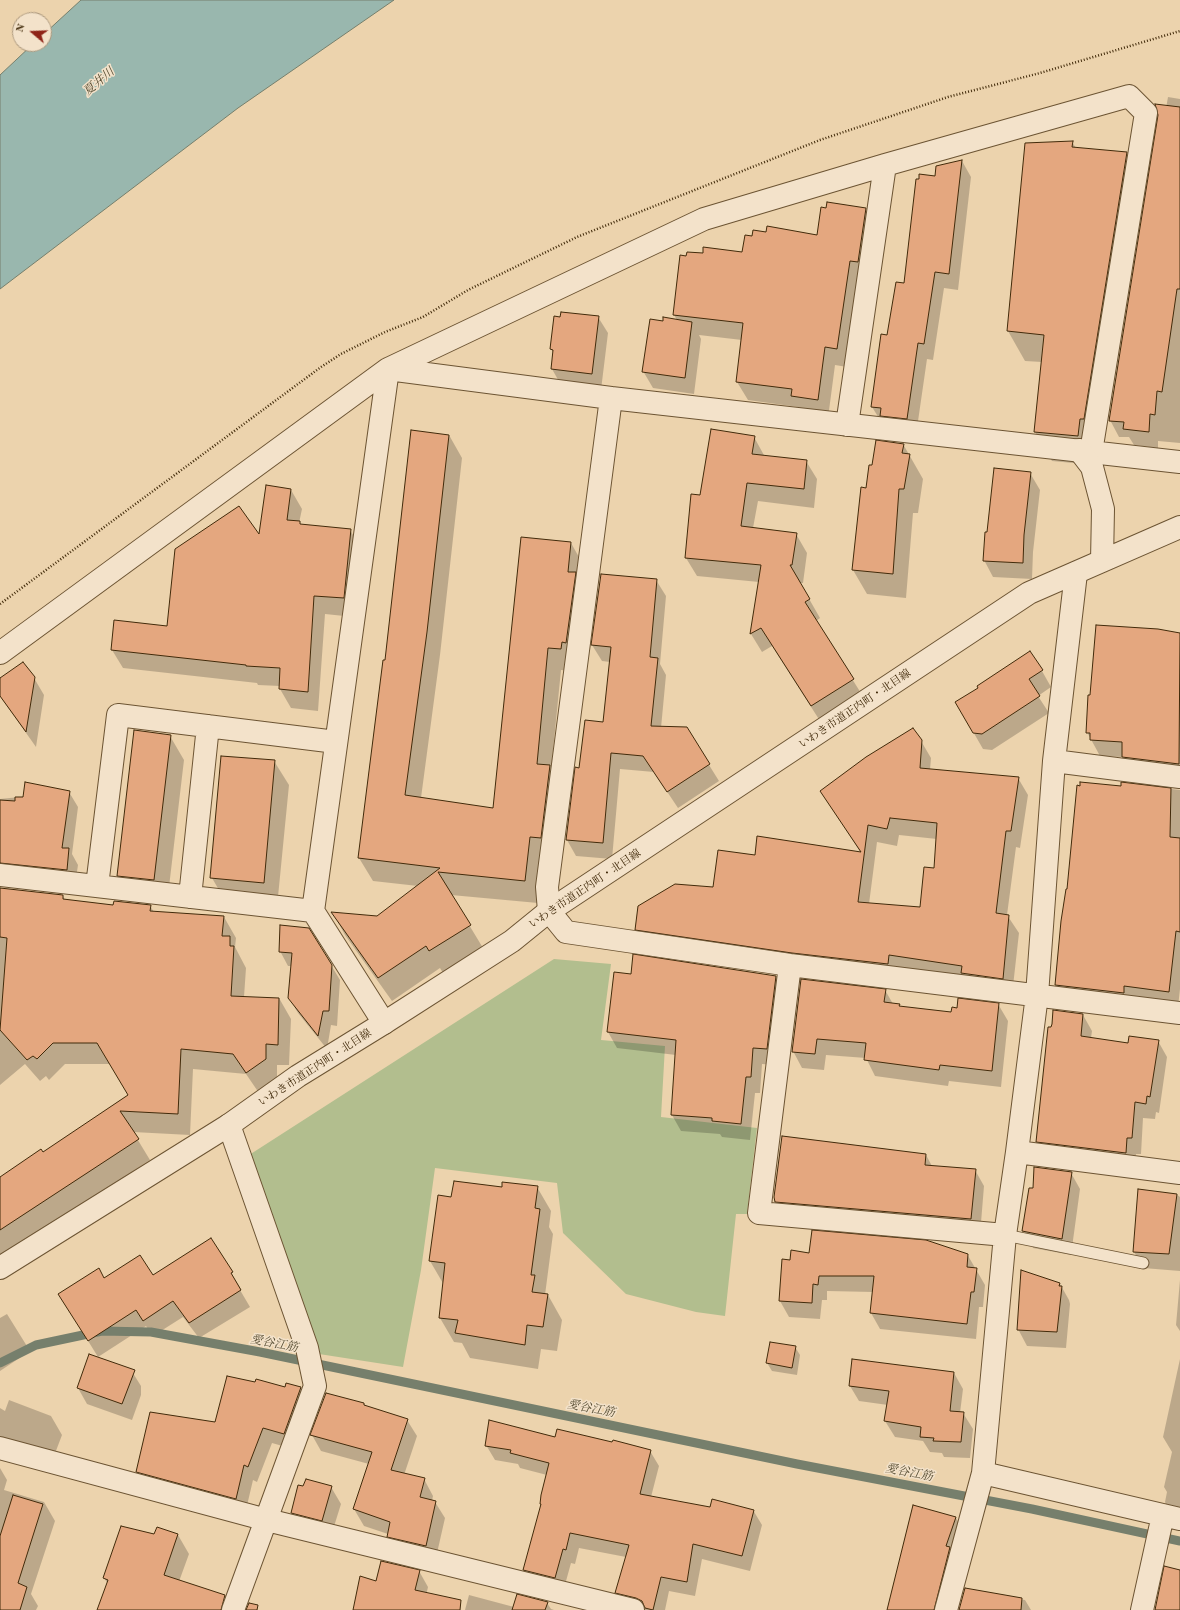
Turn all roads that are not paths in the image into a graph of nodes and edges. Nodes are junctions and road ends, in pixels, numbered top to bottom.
1 (885, 165) junction
2 (388, 369) junction
3 (611, 398) junction
4 (847, 424) junction
5 (1085, 451) junction
6 (1180, 462) edge
7 (1180, 527) edge
8 (1102, 561) junction
9 (1076, 573) junction
10 (0, 653) edge
11 (208, 726) junction
12 (336, 742) junction
13 (1054, 761) junction
14 (1180, 777) edge
15 (0, 875) edge
16 (97, 886) junction
17 (190, 897) junction
18 (313, 911) junction
19 (549, 912) junction
20 (790, 965) junction
21 (1037, 995) junction
22 (1180, 1013) edge
23 (384, 1023) junction
24 (229, 1125) junction
25 (1018, 1152) junction
26 (1180, 1173) edge
27 (1005, 1235) junction
28 (1143, 1263) dead end
29 (0, 1268) edge
30 (0, 1448) edge
31 (982, 1478) junction
32 (267, 1520) junction
33 (1168, 1520) edge
34 (233, 1610) edge
35 (633, 1610) edge
36 (946, 1610) edge
37 (1142, 1610) edge

1 - 2 street
1 - 4 street
1 - 5 street
2 - 3 street
2 - 10 street
2 - 12 street
3 - 4 street
3 - 19 street
4 - 5 street
5 - 6 street
5 - 8 street
7 - 8 street, いわき市道正内町・北目線
8 - 9 street, いわき市道正内町・北目線
9 - 13 street
9 - 19 street, いわき市道正内町・北目線
11 - 12 street
11 - 16 street
11 - 17 street
12 - 18 street
13 - 14 street
13 - 21 street
15 - 16 street
16 - 17 street
17 - 18 street
18 - 23 street
19 - 20 street
19 - 23 street, いわき市道正内町・北目線
20 - 21 street
20 - 27 street
21 - 22 street
21 - 25 street
23 - 24 street, いわき市道正内町・北目線
24 - 29 street, いわき市道正内町・北目線
24 - 32 street
25 - 26 street
25 - 27 street
27 - 28 lane
27 - 31 street
30 - 32 street
31 - 33 street
31 - 36 street
32 - 34 street
32 - 35 street
33 - 37 street

